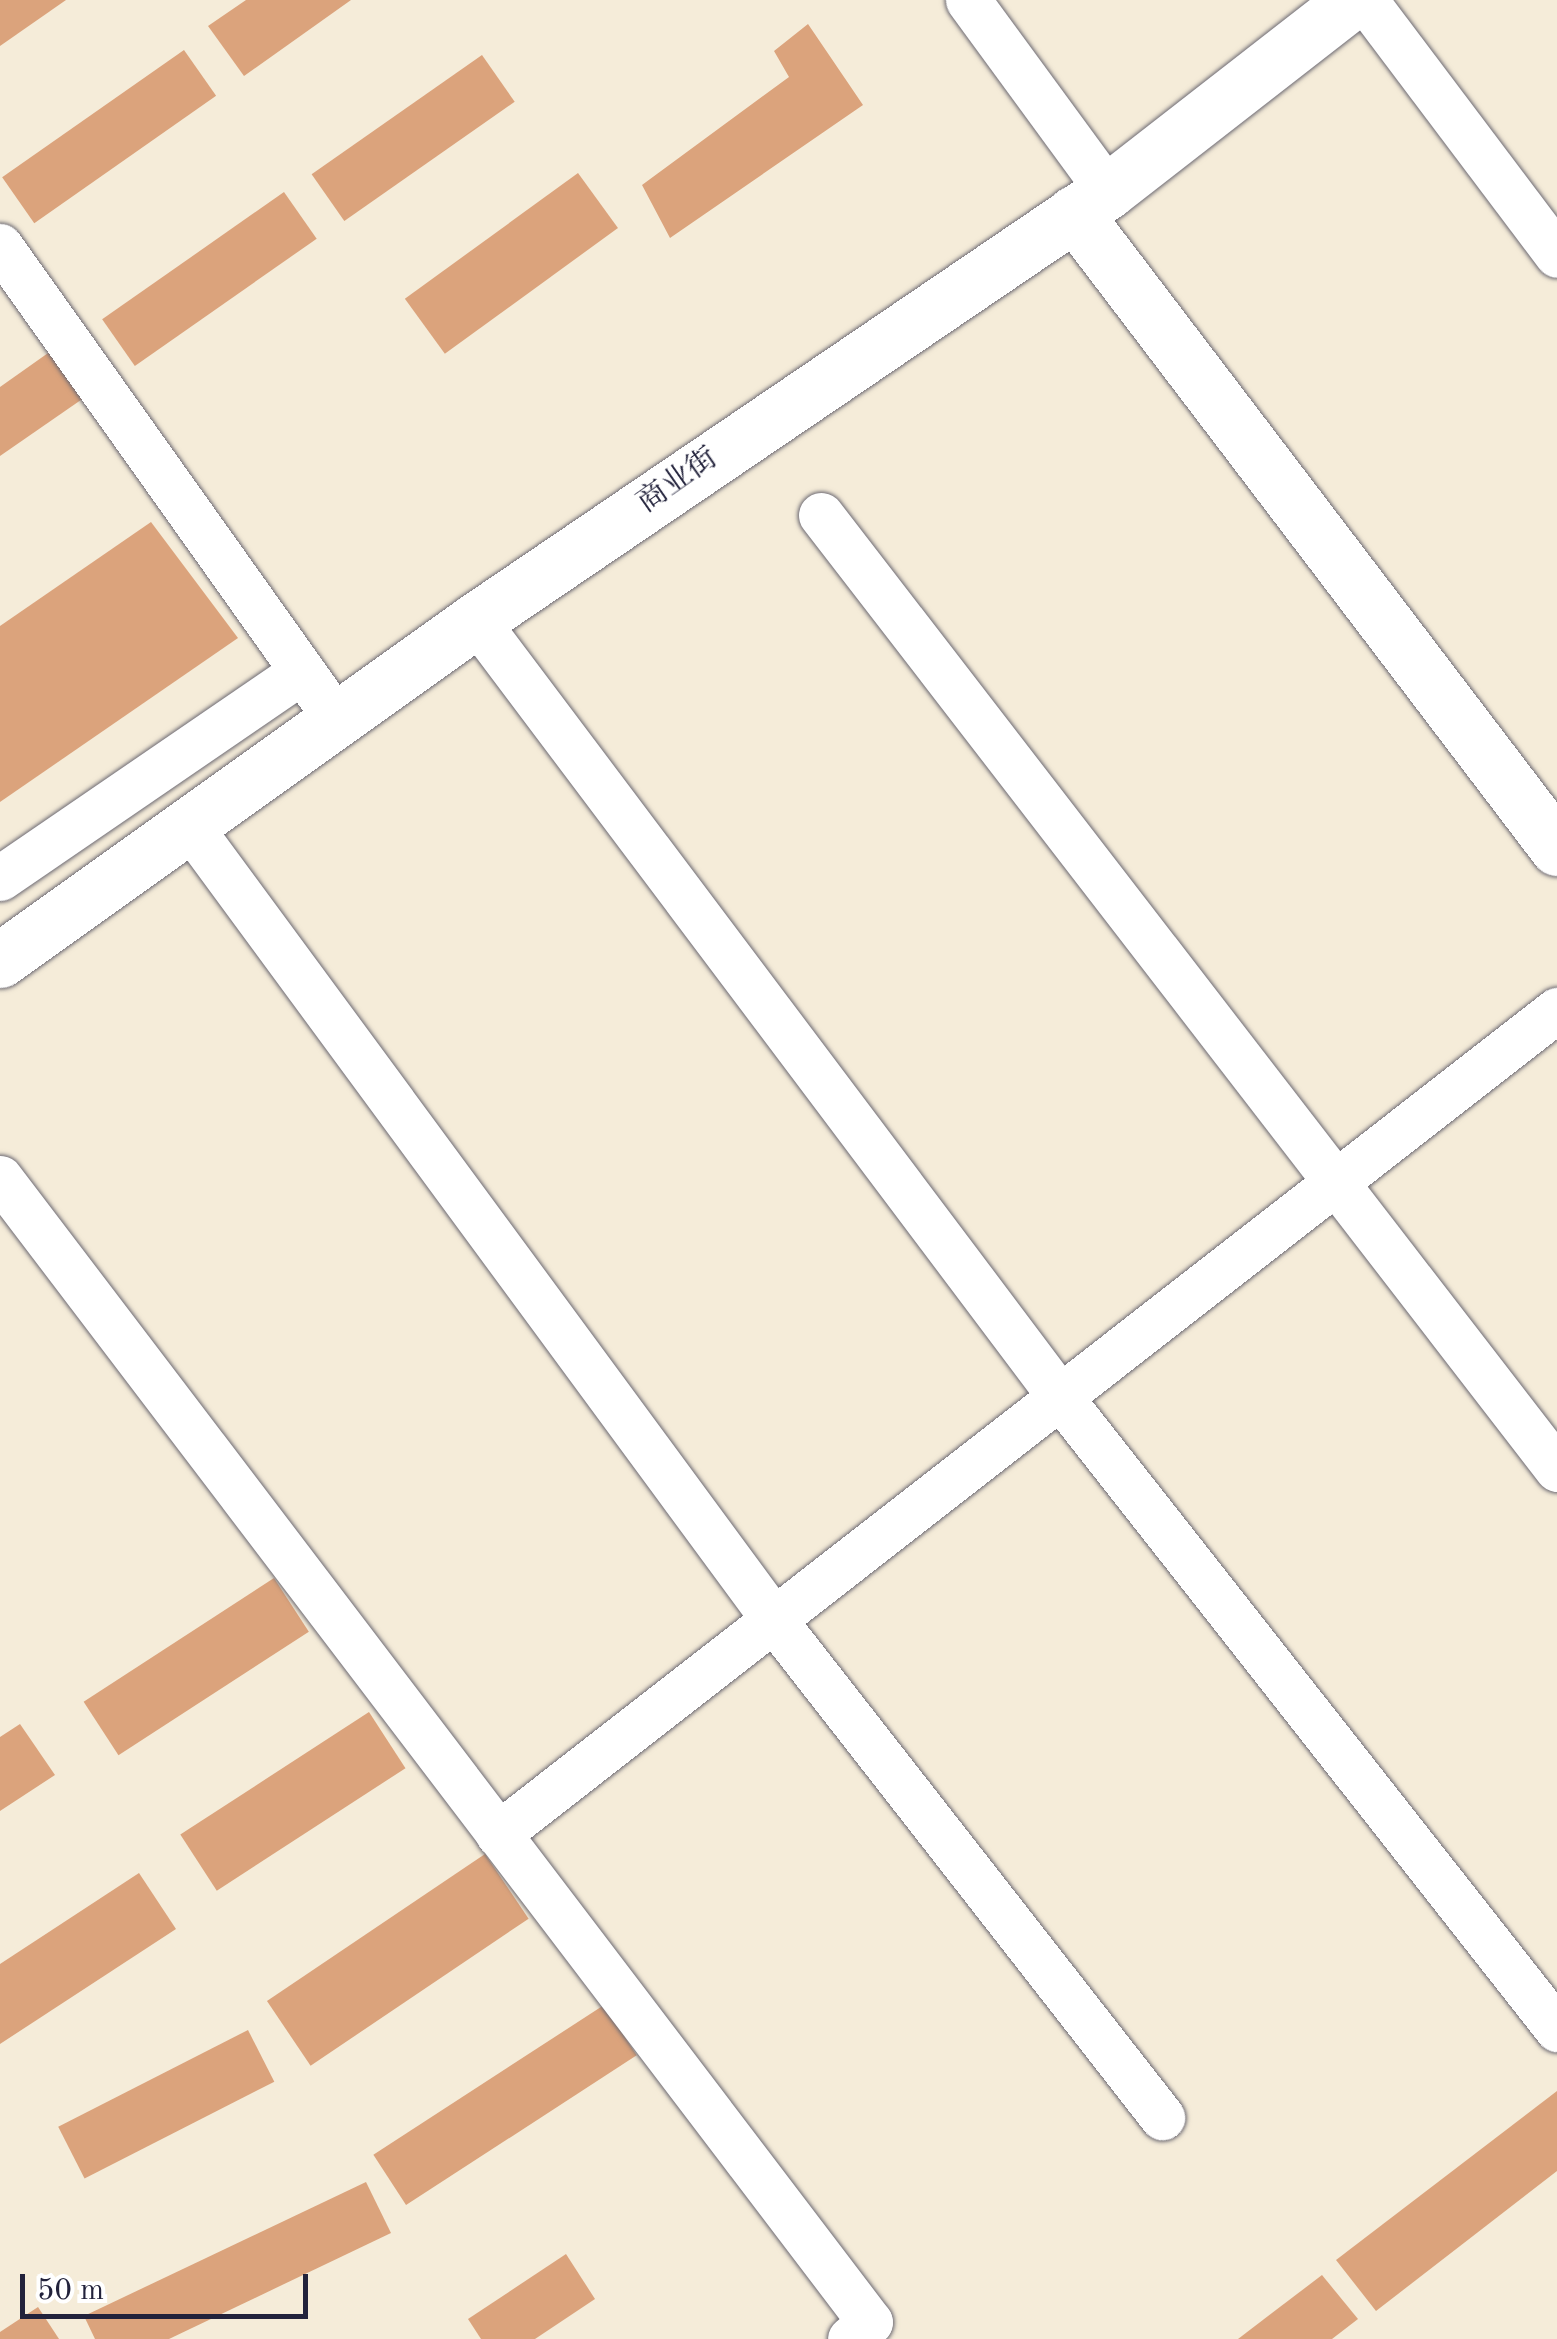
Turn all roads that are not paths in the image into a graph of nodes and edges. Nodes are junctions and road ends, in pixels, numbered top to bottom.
1 (968, 0) edge
2 (1353, 0) edge
3 (1364, 0) edge
4 (1091, 202) junction
5 (0, 246) edge
6 (1557, 254) edge
7 (821, 515) dead end
8 (476, 620) junction
9 (302, 670) junction
10 (337, 720) junction
11 (189, 824) junction
12 (1557, 848) edge
13 (0, 878) edge
14 (0, 960) edge
15 (1557, 1010) edge
16 (0, 1178) edge
17 (1338, 1182) junction
18 (1061, 1398) junction
19 (1557, 1469) edge
20 (774, 1620) junction
21 (498, 1834) junction
22 (1557, 2029) edge
23 (1162, 2117) dead end
24 (850, 2339) edge

1 - 4 street
2 - 4 street, 商业街
3 - 6 street
4 - 8 street, 商业街
4 - 12 street
5 - 9 street
7 - 17 street
8 - 10 street, 商业街
8 - 18 street
9 - 10 street
9 - 13 street
10 - 11 street, 商业街
11 - 14 street, 商业街
11 - 20 street
15 - 17 street
16 - 21 street
17 - 18 street
17 - 19 street
18 - 20 street
18 - 22 street
20 - 21 street
20 - 23 street
21 - 24 street

